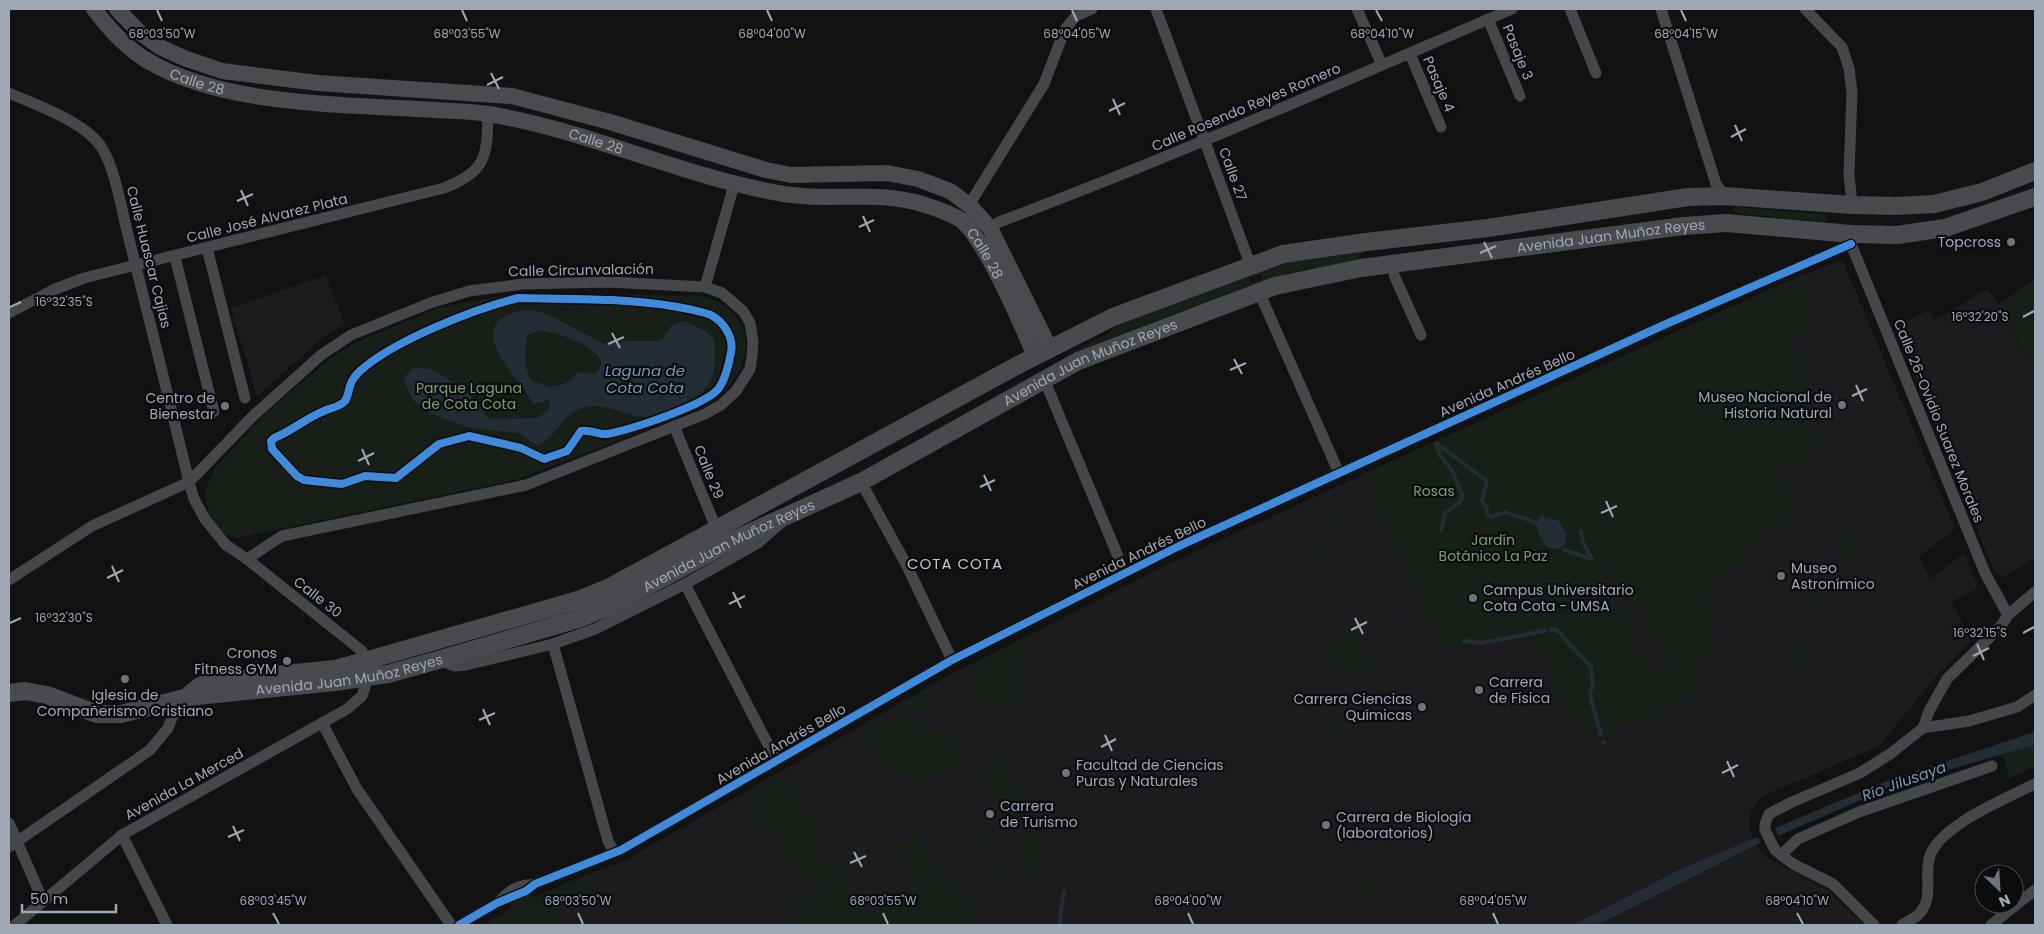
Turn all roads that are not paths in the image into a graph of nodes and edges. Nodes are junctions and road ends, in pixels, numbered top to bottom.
1 (94, 9) edge
2 (117, 9) edge
3 (1092, 9) edge
4 (1156, 9) edge
5 (1357, 9) edge
6 (1512, 9) edge
7 (1570, 9) edge
8 (1661, 9) edge
9 (1805, 9) edge
10 (1488, 19) junction
11 (1410, 54) junction
12 (184, 58) junction
13 (1382, 65) junction
14 (1596, 73) dead end
15 (178, 76) junction
16 (318, 83) junction
17 (9, 93) edge
18 (490, 93) junction
19 (1520, 96) dead end
20 (316, 101) junction
21 (488, 114) junction
22 (1441, 127) dead end
23 (1205, 141) junction
24 (766, 170) junction
25 (2035, 171) edge
26 (734, 185) junction
27 (762, 190) junction
28 (1725, 196) junction
29 (2035, 196) edge
30 (969, 205) junction
31 (1852, 205) junction
32 (961, 220) junction
33 (1726, 223) junction
34 (990, 228) junction
35 (975, 238) junction
36 (1851, 239) junction
37 (207, 248) junction
38 (175, 256) junction
39 (1250, 264) junction
40 (136, 265) junction
41 (1394, 275) dead end
42 (705, 287) junction
43 (1259, 292) junction
44 (9, 313) edge
45 (1421, 335) dead end
46 (1043, 353) junction
47 (1044, 379) junction
48 (245, 398) dead end
49 (214, 412) dead end
50 (675, 428) junction
51 (1339, 473) junction
52 (189, 482) junction
53 (861, 482) junction
54 (788, 516) junction
55 (716, 528) junction
56 (247, 559) junction
57 (1125, 573) junction
58 (9, 580) edge
59 (685, 584) junction
60 (2035, 592) edge
61 (2008, 615) junction
62 (553, 644) junction
63 (438, 660) junction
64 (952, 660) junction
65 (366, 669) junction
66 (9, 693) edge
67 (2035, 695) edge
68 (184, 698) junction
69 (322, 724) junction
70 (1924, 728) junction
71 (776, 760) junction
72 (1992, 766) dead end
73 (2035, 784) edge
74 (9, 823) edge
75 (122, 835) junction
76 (13, 844) edge
77 (614, 852) junction
78 (1781, 855) junction
79 (2035, 890) edge
80 (43, 901) junction
81 (15, 925) edge
82 (167, 925) edge
83 (452, 925) edge
84 (459, 925) edge
85 (1874, 925) edge
86 (1902, 925) edge
87 (1991, 925) edge

1 - 15 main road, Calle 28
2 - 12 main road, Calle 28
3 - 30 street
4 - 23 street, Calle 27
5 - 13 street
6 - 10 street, Calle Rosendo Reyes Romero
7 - 14 street
8 - 28 street
9 - 31 street
10 - 11 street, Calle Rosendo Reyes Romero
10 - 19 street, Pasaje 3
11 - 13 street, Calle Rosendo Reyes Romero
11 - 22 street, Pasaje 4
12 - 15 main road
12 - 16 main road, Calle 28
13 - 23 street, Calle Rosendo Reyes Romero
15 - 20 main road, Calle 28
16 - 18 main road, Calle 28
16 - 20 main road
17 - 40 street, Calle Huascar Cajias
18 - 21 main road
18 - 24 main road, Calle 28
20 - 21 main road, Calle 28
21 - 26 main road, Calle 28
21 - 37 street, Calle José Alvarez Plata
23 - 34 street, Calle Rosendo Reyes Romero
23 - 39 street, Calle 27
24 - 27 main road
24 - 30 main road, Calle 28
25 - 31 main road, Avenida Juan Muñoz Reyes
26 - 27 main road, Calle 28
26 - 42 street
27 - 32 main road, Calle 28
28 - 31 main road, Avenida Juan Muñoz Reyes
28 - 33 main road
28 - 39 main road, Avenida Juan Muñoz Reyes
29 - 36 main road, Avenida Juan Muñoz Reyes
30 - 32 main road
30 - 34 main road, Calle 28
31 - 36 main road
32 - 35 main road, Calle 28
33 - 36 main road, Avenida Juan Muñoz Reyes
33 - 43 main road, Avenida Juan Muñoz Reyes
34 - 35 main road
34 - 46 main road, Calle 28
35 - 46 main road, Calle 28
36 - 51 street, Avenida Andrés Bello
36 - 61 street, Calle 26-Ovidio Suarez Morales
37 - 38 street, Calle José Alvarez Plata
37 - 48 street
38 - 40 street, Calle José Alvarez Plata
38 - 49 street
39 - 46 main road, Avenida Juan Muñoz Reyes
40 - 44 street, Calle José Alvarez Plata
40 - 52 street, Calle Huascar Cajias
41 - 45 street
42 - 50 street, Calle Circunvalación
42 - 52 street, Calle Circunvalación
43 - 47 main road, Avenida Juan Muñoz Reyes
43 - 51 street
46 - 47 main road
46 - 55 main road, Avenida Juan Muñoz Reyes
47 - 53 main road, Avenida Juan Muñoz Reyes
47 - 57 street
50 - 55 street, Calle 29
50 - 56 street, Calle Circunvalación
51 - 57 street, Avenida Andrés Bello
52 - 56 street
52 - 58 street
53 - 54 main road, Avenida Juan Muñoz Reyes
53 - 64 street
54 - 59 street
54 - 63 main road, Avenida Juan Muñoz Reyes
55 - 65 main road, Avenida Juan Muñoz Reyes
56 - 65 street, Calle 30
57 - 64 street, Avenida Andrés Bello
59 - 62 street
59 - 71 street
60 - 61 street
61 - 70 street
62 - 63 street
62 - 77 street
63 - 65 main road, Avenida Juan Muñoz Reyes
64 - 71 street, Avenida Andrés Bello
65 - 68 main road, Avenida Juan Muñoz Reyes
65 - 69 street, Avenida La Merced
66 - 68 main road, Avenida Juan Muñoz Reyes
67 - 70 street
68 - 76 street
69 - 75 street, Avenida La Merced
69 - 83 street
70 - 78 street
71 - 77 street, Avenida Andrés Bello
72 - 78 street
73 - 86 street
74 - 76 street
75 - 80 street, Avenida La Merced
75 - 82 street
76 - 80 street
77 - 84 street, Avenida Andrés Bello
78 - 85 street
79 - 87 street
80 - 81 street, Avenida La Merced

